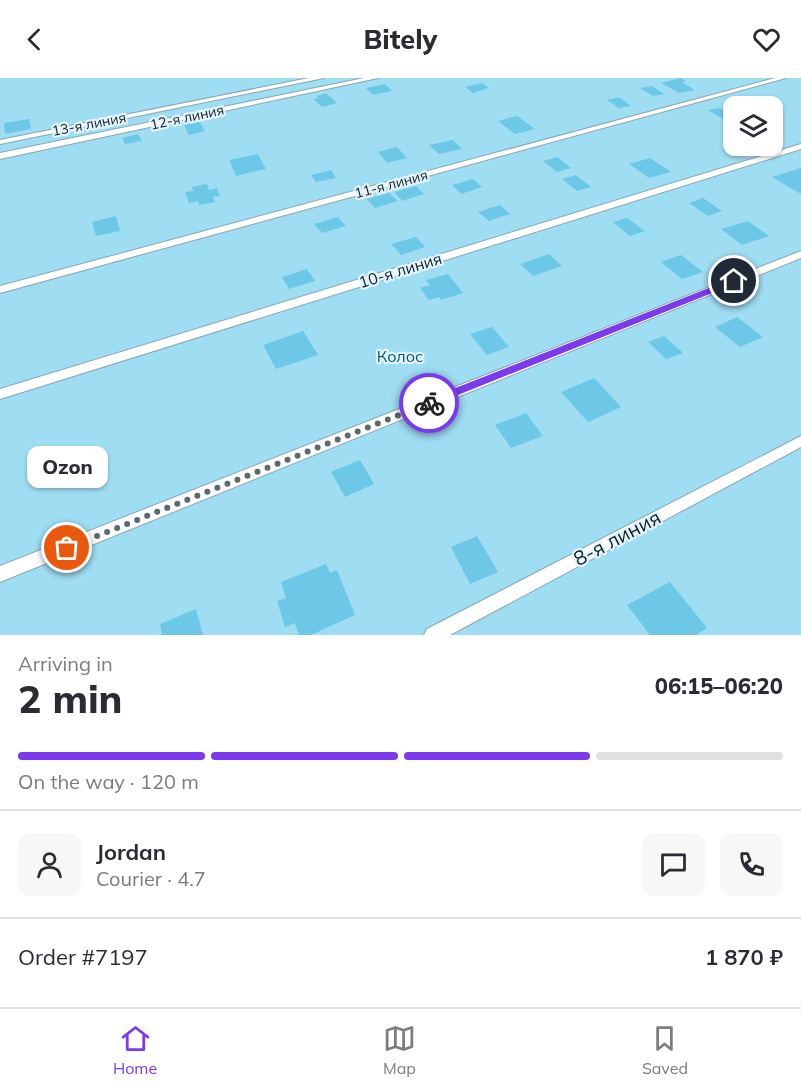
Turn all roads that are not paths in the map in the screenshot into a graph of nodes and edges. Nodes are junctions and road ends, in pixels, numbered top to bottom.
1 (320, 78) edge
2 (374, 78) edge
3 (783, 78) edge
4 (0, 142) edge
5 (801, 146) edge
6 (0, 156) edge
7 (801, 254) edge
8 (0, 290) edge
9 (0, 394) edge
10 (801, 441) edge
11 (0, 574) edge
12 (434, 635) edge

1 - 4 lane, 13-я линия
2 - 6 lane, 12-я линия
3 - 8 lane, 11-я линия
5 - 9 lane, 10-я линия
7 - 11 lane
10 - 12 lane, 8-я линия

